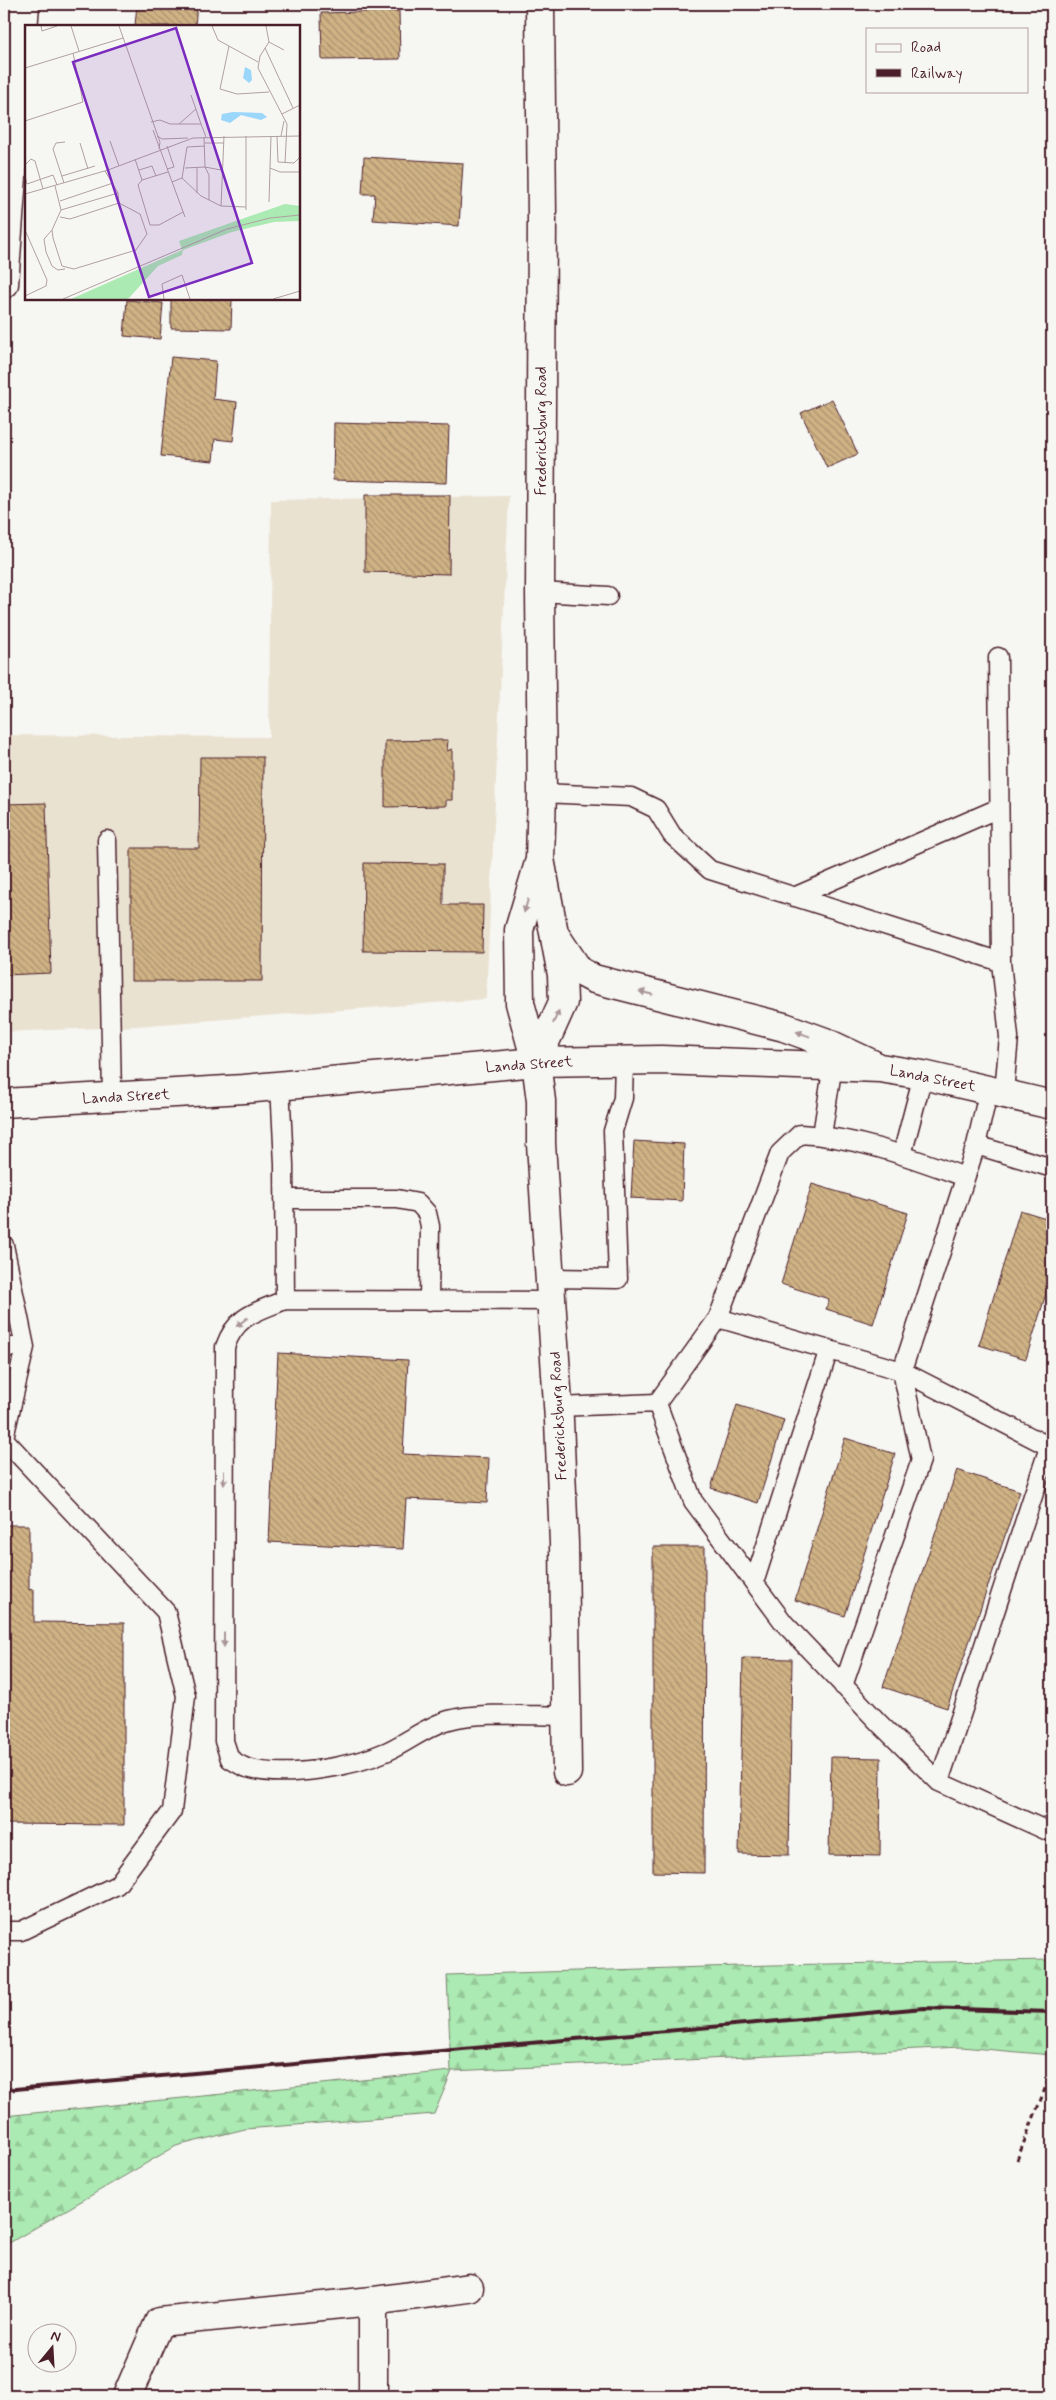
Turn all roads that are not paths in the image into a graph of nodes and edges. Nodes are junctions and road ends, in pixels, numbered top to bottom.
1 (26, 4) edge
2 (540, 4) edge
3 (4, 284) edge
4 (540, 592) junction
5 (608, 596) dead end
6 (998, 657) dead end
7 (542, 794) junction
8 (999, 808) junction
9 (107, 840) dead end
10 (540, 859) junction
11 (794, 897) junction
12 (555, 935) junction
13 (1001, 962) junction
14 (834, 1058) junction
15 (624, 1061) junction
16 (536, 1062) junction
17 (924, 1074) junction
18 (280, 1086) junction
19 (997, 1091) junction
20 (112, 1096) junction
21 (4, 1103) edge
22 (1052, 1105) edge
23 (822, 1135) junction
24 (976, 1145) junction
25 (902, 1155) junction
26 (1052, 1168) edge
27 (965, 1177) junction
28 (284, 1199) junction
29 (4, 1245) edge
30 (551, 1290) junction
31 (285, 1300) junction
32 (429, 1301) junction
33 (718, 1318) junction
34 (4, 1347) edge
35 (25, 1347) junction
36 (829, 1349) junction
37 (902, 1371) junction
38 (657, 1403) junction
39 (558, 1407) junction
40 (4, 1439) edge
41 (1050, 1442) edge
42 (754, 1583) junction
43 (844, 1686) junction
44 (566, 1716) junction
45 (567, 1772) dead end
46 (939, 1782) junction
47 (1052, 1833) edge
48 (4, 1931) edge
49 (469, 2288) dead end
50 (373, 2301) junction
51 (127, 2396) edge
52 (373, 2396) edge

1 - 3 street
2 - 4 street, Fredericksburg Road
4 - 5 lane
4 - 7 street, Fredericksburg Road
6 - 8 lane
7 - 10 street, Fredericksburg Road
7 - 11 lane
8 - 11 lane
8 - 13 lane
9 - 20 lane
10 - 12 street, Fredericksburg Road
10 -> 16 street, Fredericksburg Road
11 - 13 lane
14 -> 12 street, Landa Street
16 -> 12 street, Fredericksburg Road
13 - 19 lane
14 - 15 street, Landa Street
14 - 17 street, Landa Street
14 - 23 lane
15 - 16 street, Landa Street
15 - 30 lane
16 - 18 street, Landa Street
16 - 30 street, Fredericksburg Road
17 - 19 street, Landa Street
17 - 25 lane
18 - 20 street, Landa Street
18 - 28 lane
19 - 22 street, Landa Street
19 - 24 lane
20 - 21 street, Landa Street
23 - 25 lane
23 - 33 lane
24 - 26 lane
24 - 27 lane
25 - 27 lane
27 - 37 lane
28 - 31 lane
28 - 32 lane
29 - 35 lane
30 - 32 lane
30 - 39 street, Fredericksburg Road
31 - 32 lane
31 -> 44 lane
33 - 36 lane
33 - 38 lane
34 - 35 lane
35 - 40 lane
36 - 37 lane
36 - 42 lane
37 - 41 lane
37 - 43 lane
38 - 39 lane
38 - 42 lane
39 - 44 street, Fredericksburg Road
40 - 48 lane
41 - 46 lane
42 - 43 lane
43 - 46 lane
44 - 45 street, Fredericksburg Road
46 - 47 lane
49 - 50 street
50 - 51 street
50 - 52 street

